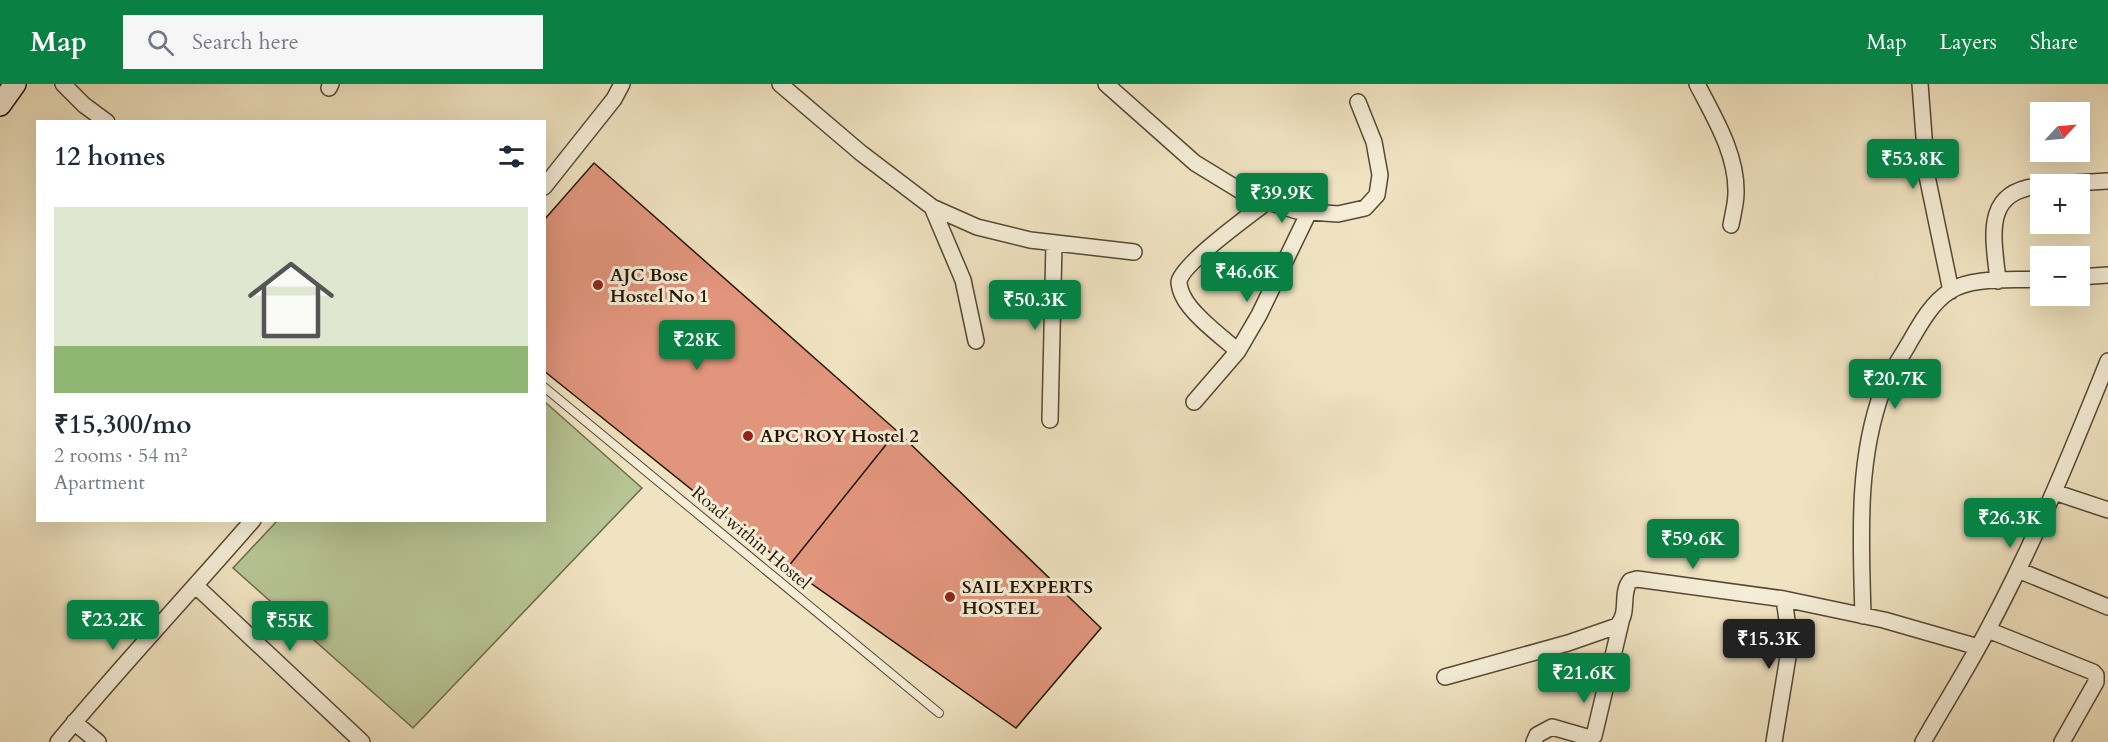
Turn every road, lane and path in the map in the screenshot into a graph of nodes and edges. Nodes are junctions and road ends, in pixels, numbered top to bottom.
1 (15, 84) edge
2 (63, 84) edge
3 (622, 84) edge
4 (780, 84) edge
5 (1106, 84) edge
6 (1697, 84) edge
7 (1920, 84) edge
8 (1358, 102) dead end
9 (0, 105) edge
10 (104, 120) edge
11 (2108, 181) edge
12 (2090, 182) edge
13 (546, 184) edge
14 (2030, 189) edge
15 (1267, 202) junction
16 (932, 207) junction
17 (1310, 212) junction
18 (1731, 225) dead end
19 (1054, 243) junction
20 (1134, 252) dead end
21 (2108, 275) edge
22 (2090, 276) edge
23 (2030, 279) edge
24 (1998, 281) junction
25 (1951, 291) junction
26 (976, 341) dead end
27 (1238, 351) junction
28 (2108, 361) edge
29 (546, 389) edge
30 (1194, 402) dead end
31 (1050, 420) dead end
32 (2054, 492) junction
33 (2108, 510) edge
34 (251, 522) edge
35 (2018, 570) junction
36 (196, 586) junction
37 (1784, 599) junction
38 (2108, 607) edge
39 (1863, 616) junction
40 (1621, 622) junction
41 (1988, 630) junction
42 (1978, 647) junction
43 (1445, 677) dead end
44 (939, 713) dead end
45 (74, 722) junction
46 (58, 742) edge
47 (98, 742) edge
48 (362, 742) edge
49 (1534, 742) edge
50 (1774, 742) edge
51 (1923, 742) edge
52 (2061, 742) edge

1 - 9 street
2 - 10 street
3 - 13 street
4 - 16 street
5 - 15 street
6 - 18 street
7 - 25 street
8 - 17 street
11 - 12 street
14 - 24 street
15 - 17 street
15 - 27 street
16 - 19 street
16 - 26 street
17 - 27 street
19 - 20 street
19 - 31 street
21 - 22 street
23 - 24 street
24 - 25 street
25 - 39 street
27 - 30 street
28 - 32 street
29 - 44 lane, Road within Hostel
32 - 33 street
32 - 35 street
34 - 36 street
35 - 38 street
35 - 41 street
36 - 45 street
36 - 48 street
37 - 39 street
37 - 40 street
37 - 50 street
39 - 42 street
40 - 43 street
40 - 49 street
41 - 42 street
41 - 52 street
42 - 51 street
45 - 46 street
45 - 47 street

